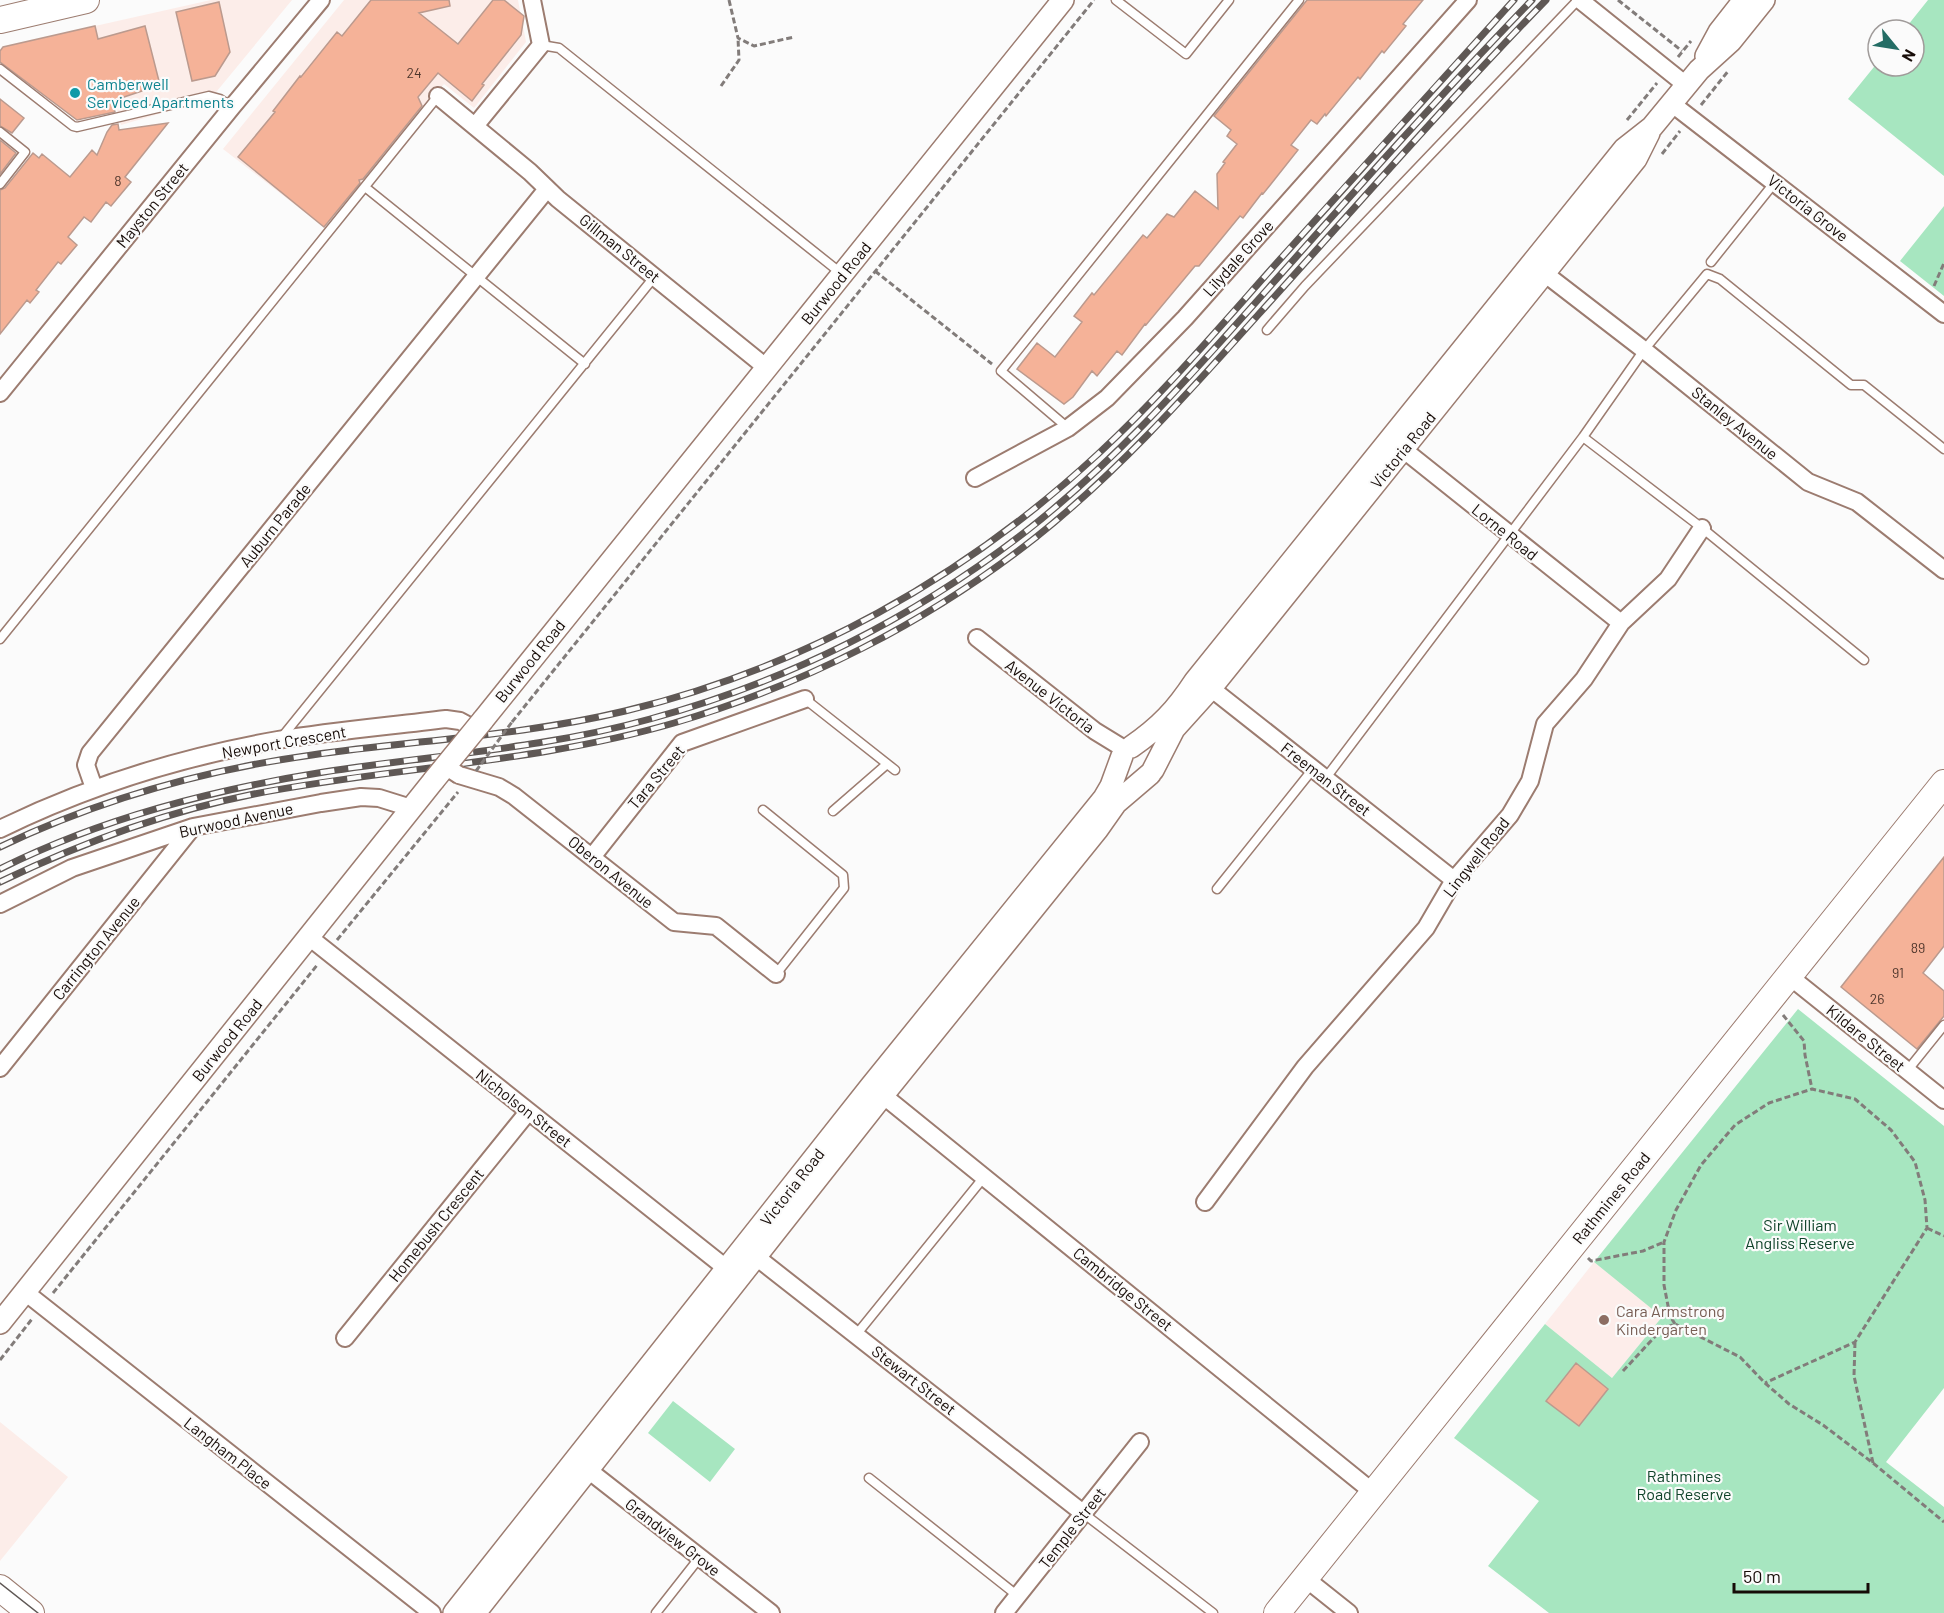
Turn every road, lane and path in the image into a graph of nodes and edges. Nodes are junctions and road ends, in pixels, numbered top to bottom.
1 (86, 0) edge
2 (310, 0) edge
3 (321, 0) edge
4 (532, 0) edge
5 (729, 0) edge
6 (1063, 0) edge
7 (1094, 0) edge
8 (1116, 0) edge
9 (1229, 0) edge
10 (1299, 0) edge
11 (1468, 0) edge
12 (1579, 0) edge
13 (1618, 0) edge
14 (1744, 0) edge
15 (1764, 0) edge
16 (305, 17) junction
17 (0, 20) edge
18 (794, 37) dead end
19 (738, 38) junction
20 (541, 45) junction
21 (1683, 51) dead end
22 (0, 69) edge
23 (1692, 77) junction
24 (721, 86) dead end
25 (438, 96) joint
26 (1671, 103) junction
27 (231, 107) junction
28 (475, 126) junction
29 (0, 132) edge
30 (1775, 182) junction
31 (0, 184) edge
32 (365, 187) junction
33 (547, 189) junction
34 (1711, 262) dead end
35 (1944, 263) edge
36 (1539, 269) junction
37 (875, 271) junction
38 (843, 274) junction
39 (655, 276) junction
40 (477, 277) junction
41 (1928, 302) junction
42 (1944, 314) edge
43 (1267, 330) dead end
44 (1644, 351) junction
45 (585, 364) junction
46 (767, 368) junction
47 (1001, 371) junction
48 (0, 393) edge
49 (1068, 428) junction
50 (1583, 437) junction
51 (1397, 445) junction
52 (1944, 449) edge
53 (975, 478) dead end
54 (1702, 528) junction
55 (1508, 534) junction
56 (1944, 570) edge
57 (1621, 623) junction
58 (977, 638) dead end
59 (0, 639) edge
60 (1864, 660) dead end
61 (1204, 683) junction
62 (806, 699) joint
63 (474, 724) junction
64 (280, 740) junction
65 (1127, 751) junction
66 (887, 764) junction
67 (895, 770) dead end
68 (1152, 772) junction
69 (1319, 774) junction
70 (456, 775) junction
71 (1944, 783) edge
72 (94, 788) junction
73 (411, 808) junction
74 (763, 810) dead end
75 (833, 811) dead end
76 (193, 827) junction
77 (0, 829) edge
78 (592, 857) junction
79 (1454, 880) junction
80 (1040, 889) junction
81 (1217, 889) dead end
82 (0, 904) edge
83 (309, 937) junction
84 (328, 952) junction
85 (776, 974) joint
86 (1789, 976) junction
87 (1767, 1002) junction
88 (1944, 1024) edge
89 (0, 1068) edge
90 (1907, 1071) junction
91 (1812, 1089) junction
92 (877, 1090) junction
93 (1944, 1100) edge
94 (528, 1112) junction
95 (984, 1177) junction
96 (1205, 1202) dead end
97 (1927, 1228) junction
98 (1944, 1236) edge
99 (1664, 1242) junction
100 (1572, 1247) junction
101 (750, 1252) junction
102 (733, 1274) junction
103 (25, 1292) junction
104 (42, 1306) junction
105 (0, 1323) edge
106 (1674, 1324) junction
107 (856, 1335) junction
108 (345, 1338) dead end
109 (1855, 1342) junction
110 (0, 1360) edge
111 (1623, 1371) dead end
112 (1765, 1383) junction
113 (1140, 1442) dead end
114 (1873, 1463) junction
115 (582, 1465) junction
116 (869, 1478) dead end
117 (1374, 1493) junction
118 (1083, 1513) junction
119 (1944, 1522) edge
120 (700, 1557) junction
121 (1305, 1578) junction
122 (0, 1588) edge
123 (1018, 1596) junction
124 (31, 1613) edge
125 (432, 1613) edge
126 (454, 1613) edge
127 (475, 1613) edge
128 (656, 1613) edge
129 (771, 1613) edge
130 (1004, 1613) edge
131 (1213, 1613) edge
132 (1277, 1613) edge
133 (1349, 1613) edge

1 - 17 main road
2 - 16 street, Mayston Street
3 - 16 street, Mayston Street
4 - 20 street
5 - 19 path
6 - 38 street, Burwood Road
7 - 37 path
8 - 9 lane
10 - 47 lane
11 - 49 street, Lilydale Grove
12 - 23 street
12 - 43 lane
13 - 21 path
14 - 23 street, Victoria Road
15 - 23 street, Victoria Road
16 - 27 street, Mayston Street
18 - 19 path
19 - 24 path
20 - 28 street
20 - 38 lane
22 - 27 lane
23 - 26 street, Victoria Road
25 - 28 street, Gillman Street
25 - 32 lane
26 - 30 street, Victoria Grove
26 - 36 street, Victoria Road
27 - 48 street, Mayston Street
28 - 33 street, Gillman Street
29 - 31 lane
30 - 34 lane
30 - 41 street, Victoria Grove
32 - 40 lane
32 - 59 lane
33 - 39 street, Gillman Street
33 - 40 street, Auburn Parade
35 - 41 path
36 - 44 street, Stanley Avenue
36 - 51 street, Victoria Road
37 - 47 path
37 - 70 path, bridge
38 - 46 street, Burwood Road
39 - 45 lane
39 - 46 street, Gillman Street
40 - 45 lane
40 - 72 street, Auburn Parade
41 - 42 street, Victoria Grove
44 - 50 lane
44 - 52 lane
44 - 56 street, Stanley Avenue
45 - 64 lane
46 - 63 street, Burwood Road
47 - 49 lane
49 - 53 street, Lilydale Grove
50 - 54 lane
50 - 55 lane
51 - 55 street, Lorne Road
51 - 61 street, Victoria Road
54 - 57 street, Lingwell Road
54 - 60 lane
55 - 57 street, Lorne Road
55 - 69 lane
57 - 79 street, Lingwell Road
58 - 65 street, Avenue Victoria
61 - 65 street, Victoria Road
61 - 68 street, Victoria Road
61 - 69 street, Freeman Street
62 - 66 lane
62 - 78 street, Tara Street
63 - 64 street, Newport Crescent
63 - 70 street, Burwood Road, bridge
64 - 72 street, Newport Crescent
65 - 68 street
65 - 80 street, Victoria Road
66 - 67 lane
66 - 75 lane
68 - 80 street, Victoria Road
69 - 79 street, Freeman Street
69 - 81 lane
70 - 73 street, Burwood Road
70 - 78 street, Oberon Avenue
70 - 84 path
71 - 86 main road, Rathmines Road
72 - 77 street
73 - 76 street, Burwood Avenue
73 - 83 street, Burwood Road
74 - 85 lane
76 - 82 street, Burwood Avenue
76 - 89 street, Carrington Avenue
78 - 85 street, Oberon Avenue
79 - 96 street, Lingwell Road
80 - 92 street, Victoria Road
83 - 84 street, Nicholson Street
83 - 103 street, Burwood Road
84 - 94 street, Nicholson Street
84 - 104 path
86 - 87 main road, Rathmines Road
86 - 90 street, Kildare Street
87 - 91 path
87 - 100 main road, Rathmines Road
88 - 90 lane
90 - 93 street, Kildare Street
91 - 97 path
91 - 99 path
92 - 95 street, Cambridge Street
92 - 101 street, Victoria Road
94 - 102 street, Nicholson Street
94 - 108 street, Homebush Crescent
95 - 107 lane
95 - 117 street, Cambridge Street
97 - 98 path
97 - 109 path
99 - 100 path
99 - 106 path
100 - 117 main road, Rathmines Road
101 - 102 street, Victoria Road
101 - 107 street, Stewart Street
102 - 115 street, Victoria Road
103 - 104 street, Langham Place
103 - 105 street, Burwood Road
104 - 110 path
104 - 125 street, Langham Place
106 - 111 path
106 - 112 path
107 - 118 street, Stewart Street
109 - 112 path
109 - 114 path
112 - 114 path
113 - 118 street, Temple Street
114 - 119 path
115 - 120 street, Grandview Grove
115 - 126 street, Victoria Road
115 - 127 street, Victoria Road
116 - 123 lane
117 - 121 main road, Rathmines Road
118 - 123 street, Temple Street
118 - 131 lane
120 - 128 lane
120 - 129 street, Grandview Grove
121 - 132 main road, Rathmines Road
121 - 133 street
122 - 124 main road
123 - 130 street, Temple Street

